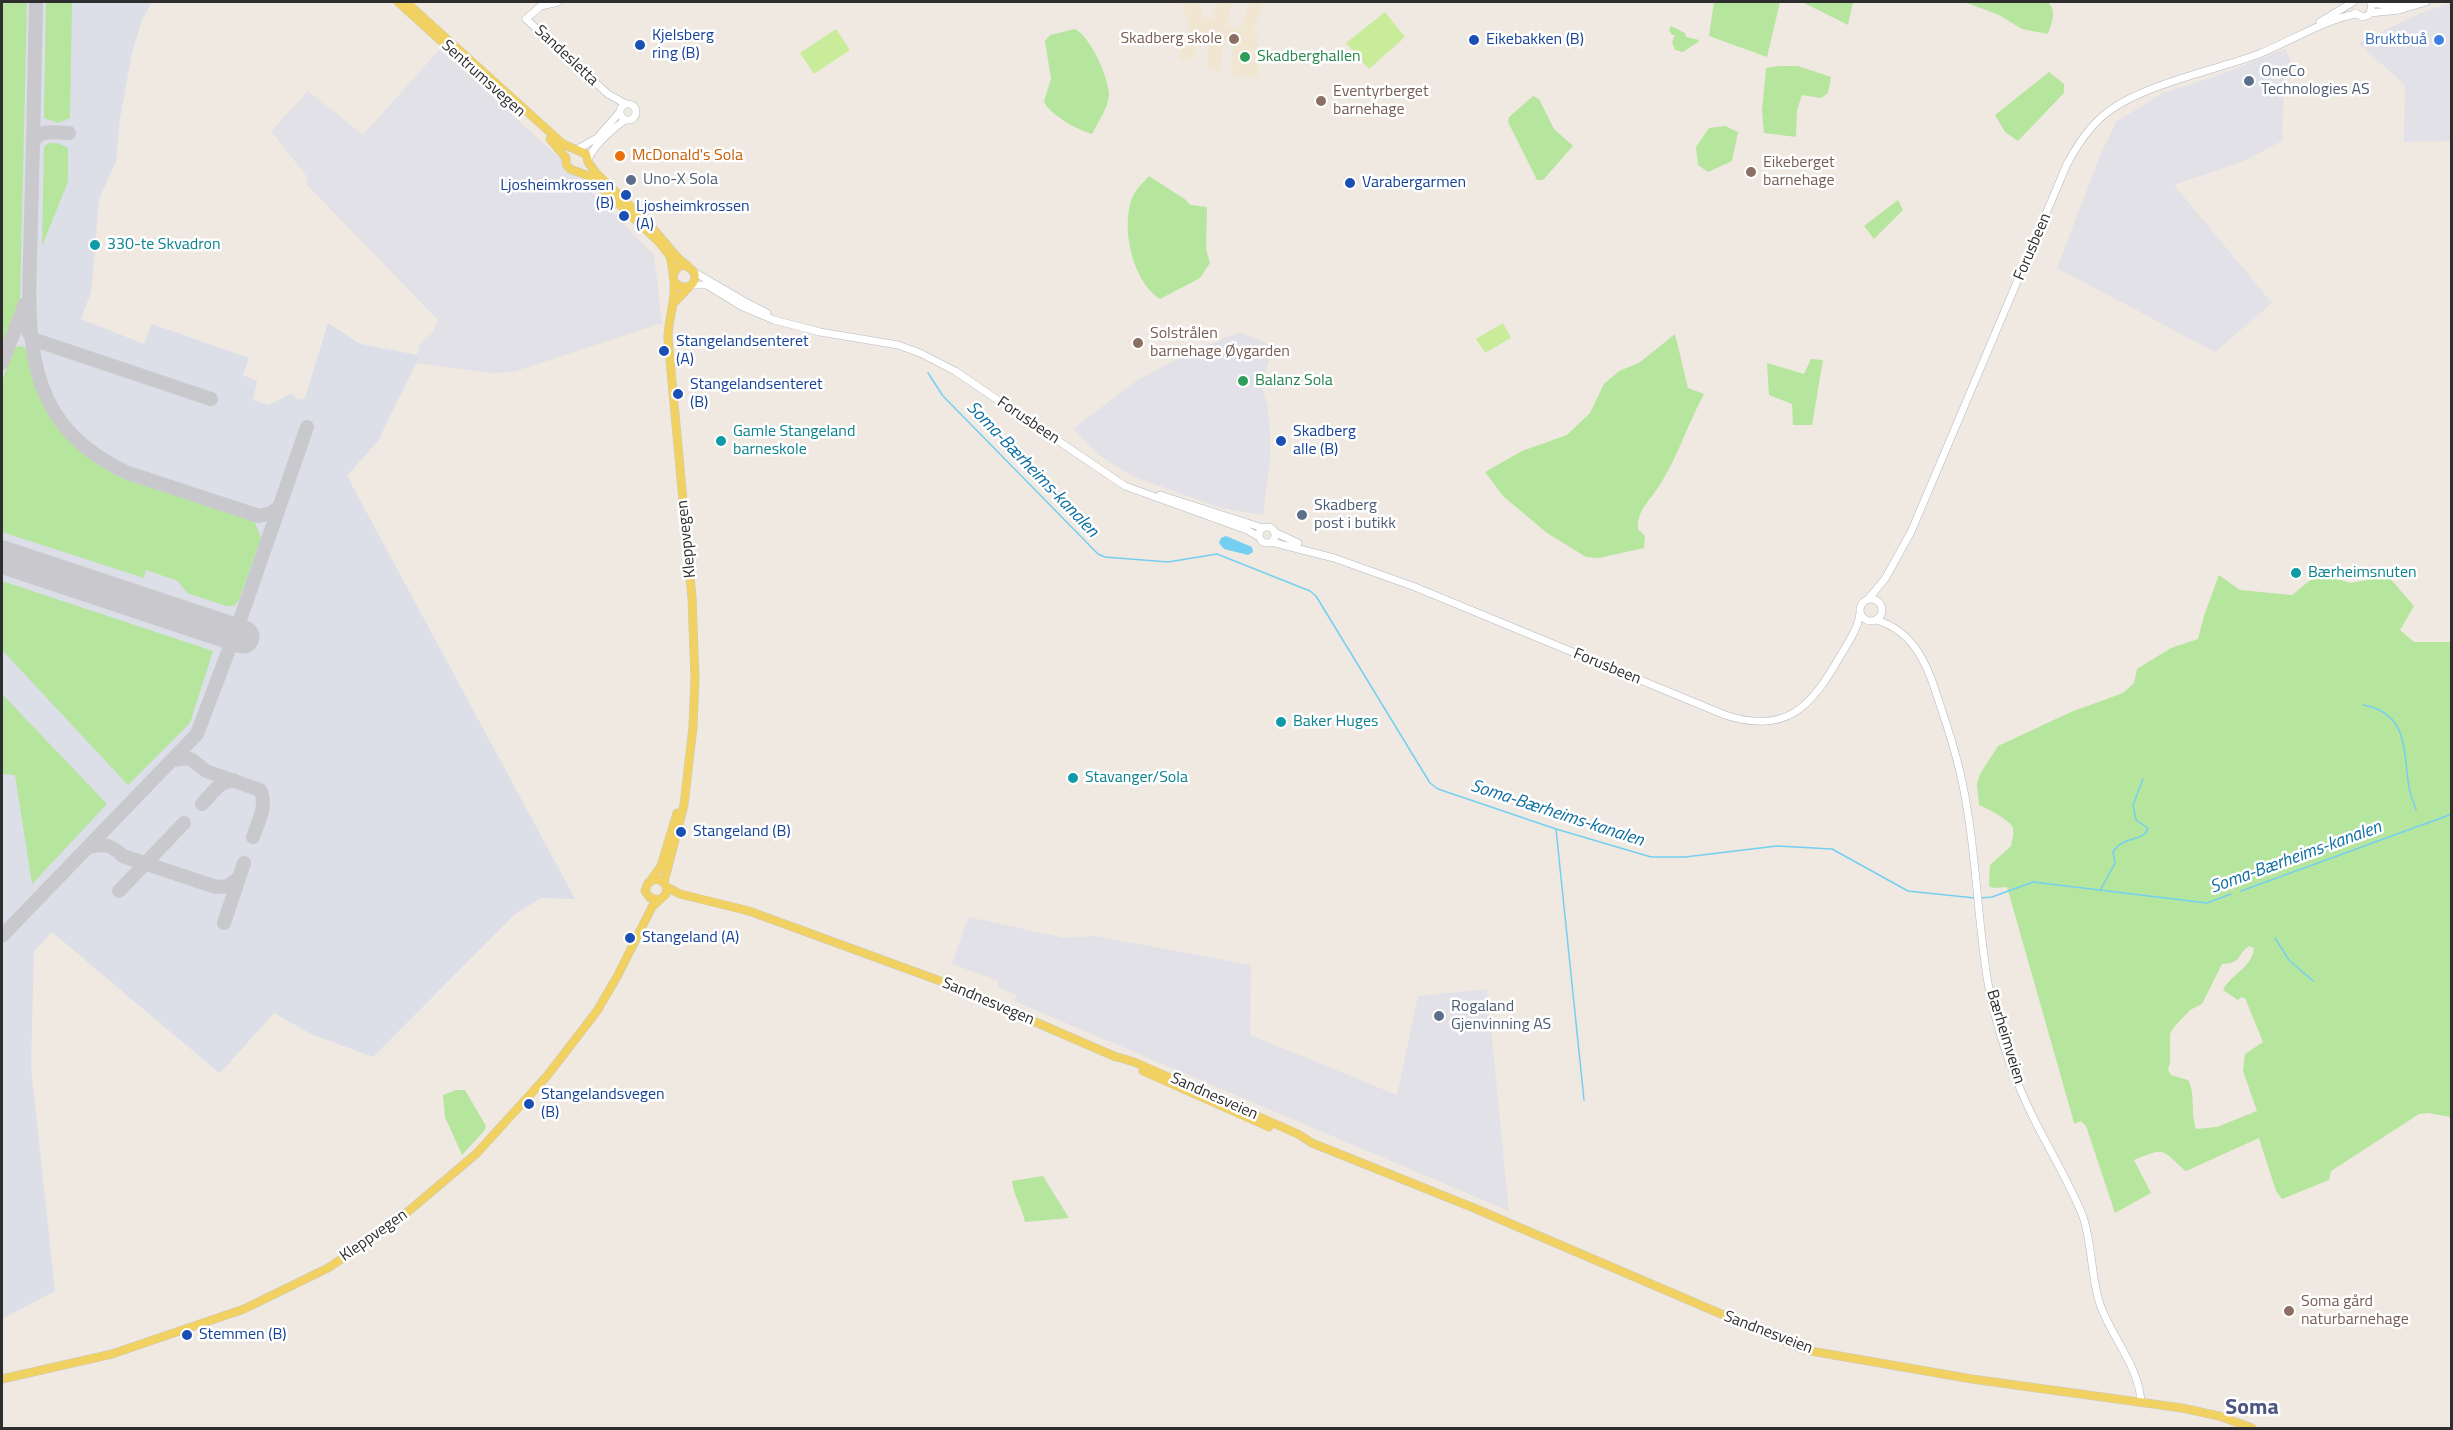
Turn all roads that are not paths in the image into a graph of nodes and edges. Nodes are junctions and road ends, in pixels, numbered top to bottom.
1 (398, 2) edge
2 (406, 2) edge
3 (558, 2) edge
4 (2354, 2) edge
5 (2371, 2) edge
6 (2412, 2) edge
7 (2426, 2) edge
8 (2370, 13) junction
9 (2356, 15) junction
10 (2301, 35) junction
11 (608, 94) junction
12 (626, 104) junction
13 (619, 113) junction
14 (625, 120) junction
15 (576, 150) junction
16 (566, 158) junction
17 (588, 161) junction
18 (579, 172) junction
19 (687, 265) junction
20 (694, 272) junction
21 (673, 278) junction
22 (691, 286) junction
23 (674, 303) junction
24 (800, 326) junction
25 (1117, 480) junction
26 (1263, 528) junction
27 (1274, 532) junction
28 (1259, 537) junction
29 (1271, 542) junction
30 (1334, 558) junction
31 (1885, 579) junction
32 (1869, 598) junction
33 (1882, 607) junction
34 (1860, 612) junction
35 (1873, 620) junction
36 (1896, 629) junction
37 (1850, 639) junction
38 (686, 777) junction
39 (651, 880) junction
40 (665, 884) junction
41 (647, 895) junction
42 (661, 899) junction
43 (733, 907) junction
44 (636, 938) junction
45 (1114, 1056) junction
46 (1236, 1114) joint
47 (1312, 1143) junction
48 (2, 1379) edge
49 (2142, 1402) junction
50 (2252, 1428) edge

1 - 16 main road, Sentrumsvegen
2 - 15 main road, Sentrumsvegen
3 - 11 main road, Sandesletta
4 - 9 main road
4 - 10 main road, Forusbeen
5 - 6 main road
5 - 8 main road
7 - 8 main road, Forusbeen
8 - 9 main road, Forusbeen
9 - 10 main road, Forusbeen
10 - 31 main road, Forusbeen
11 - 12 main road, Sandesletta
11 - 13 main road, Sandesletta
12 - 13 main road
12 - 14 main road
13 - 14 main road, Sandesletta
13 - 15 main road
14 - 17 main road
15 - 16 main road
15 - 17 main road, Sentrumsvegen
16 - 18 main road, Sentrumsvegen
17 - 18 main road
17 - 19 main road, Sentrumsvegen
18 - 21 main road, Sentrumsvegen
19 - 20 main road
19 - 21 main road
20 - 22 main road
20 - 24 main road, Forusbeen
21 - 22 main road
21 - 23 main road, Kleppvegen
22 - 23 main road
22 - 24 main road, Forusbeen
23 - 38 main road, Kleppvegen
24 - 25 main road, Forusbeen
25 - 26 main road, Forusbeen
25 - 28 main road, Forusbeen
26 - 27 main road, Forusbeen
26 - 28 main road
27 - 29 main road
27 - 30 main road, Forusbeen
28 - 29 main road, Forusbeen
29 - 30 main road, Forusbeen
30 - 37 main road, Forusbeen
31 - 32 main road, Forusbeen
31 - 33 main road, Forusbeen
32 - 33 main road
32 - 34 main road, Forusbeen
33 - 35 main road, Forusbeen
33 - 36 main road
34 - 35 main road
34 - 37 main road, Forusbeen
35 - 36 main road
35 - 37 main road, Forusbeen
36 - 49 main road, Bærheimveien
38 - 39 main road, Kleppvegen
38 - 40 main road, Kleppvegen
39 - 40 main road
39 - 41 main road, Kleppvegen
40 - 42 main road, Kleppvegen
40 - 43 main road, Sandnesvegen
41 - 42 main road
41 - 44 main road, Kleppvegen
42 - 43 main road, Sandnesvegen
42 - 44 main road, Kleppvegen
43 - 45 main road, Sandnesvegen
44 - 48 main road, Kleppvegen
45 - 46 main road, Sandnesvegen
45 - 47 main road, Sandnesveien
46 - 47 main road, Sandnesveien
47 - 49 main road, Sandnesveien
49 - 50 main road, Sandnesveien

